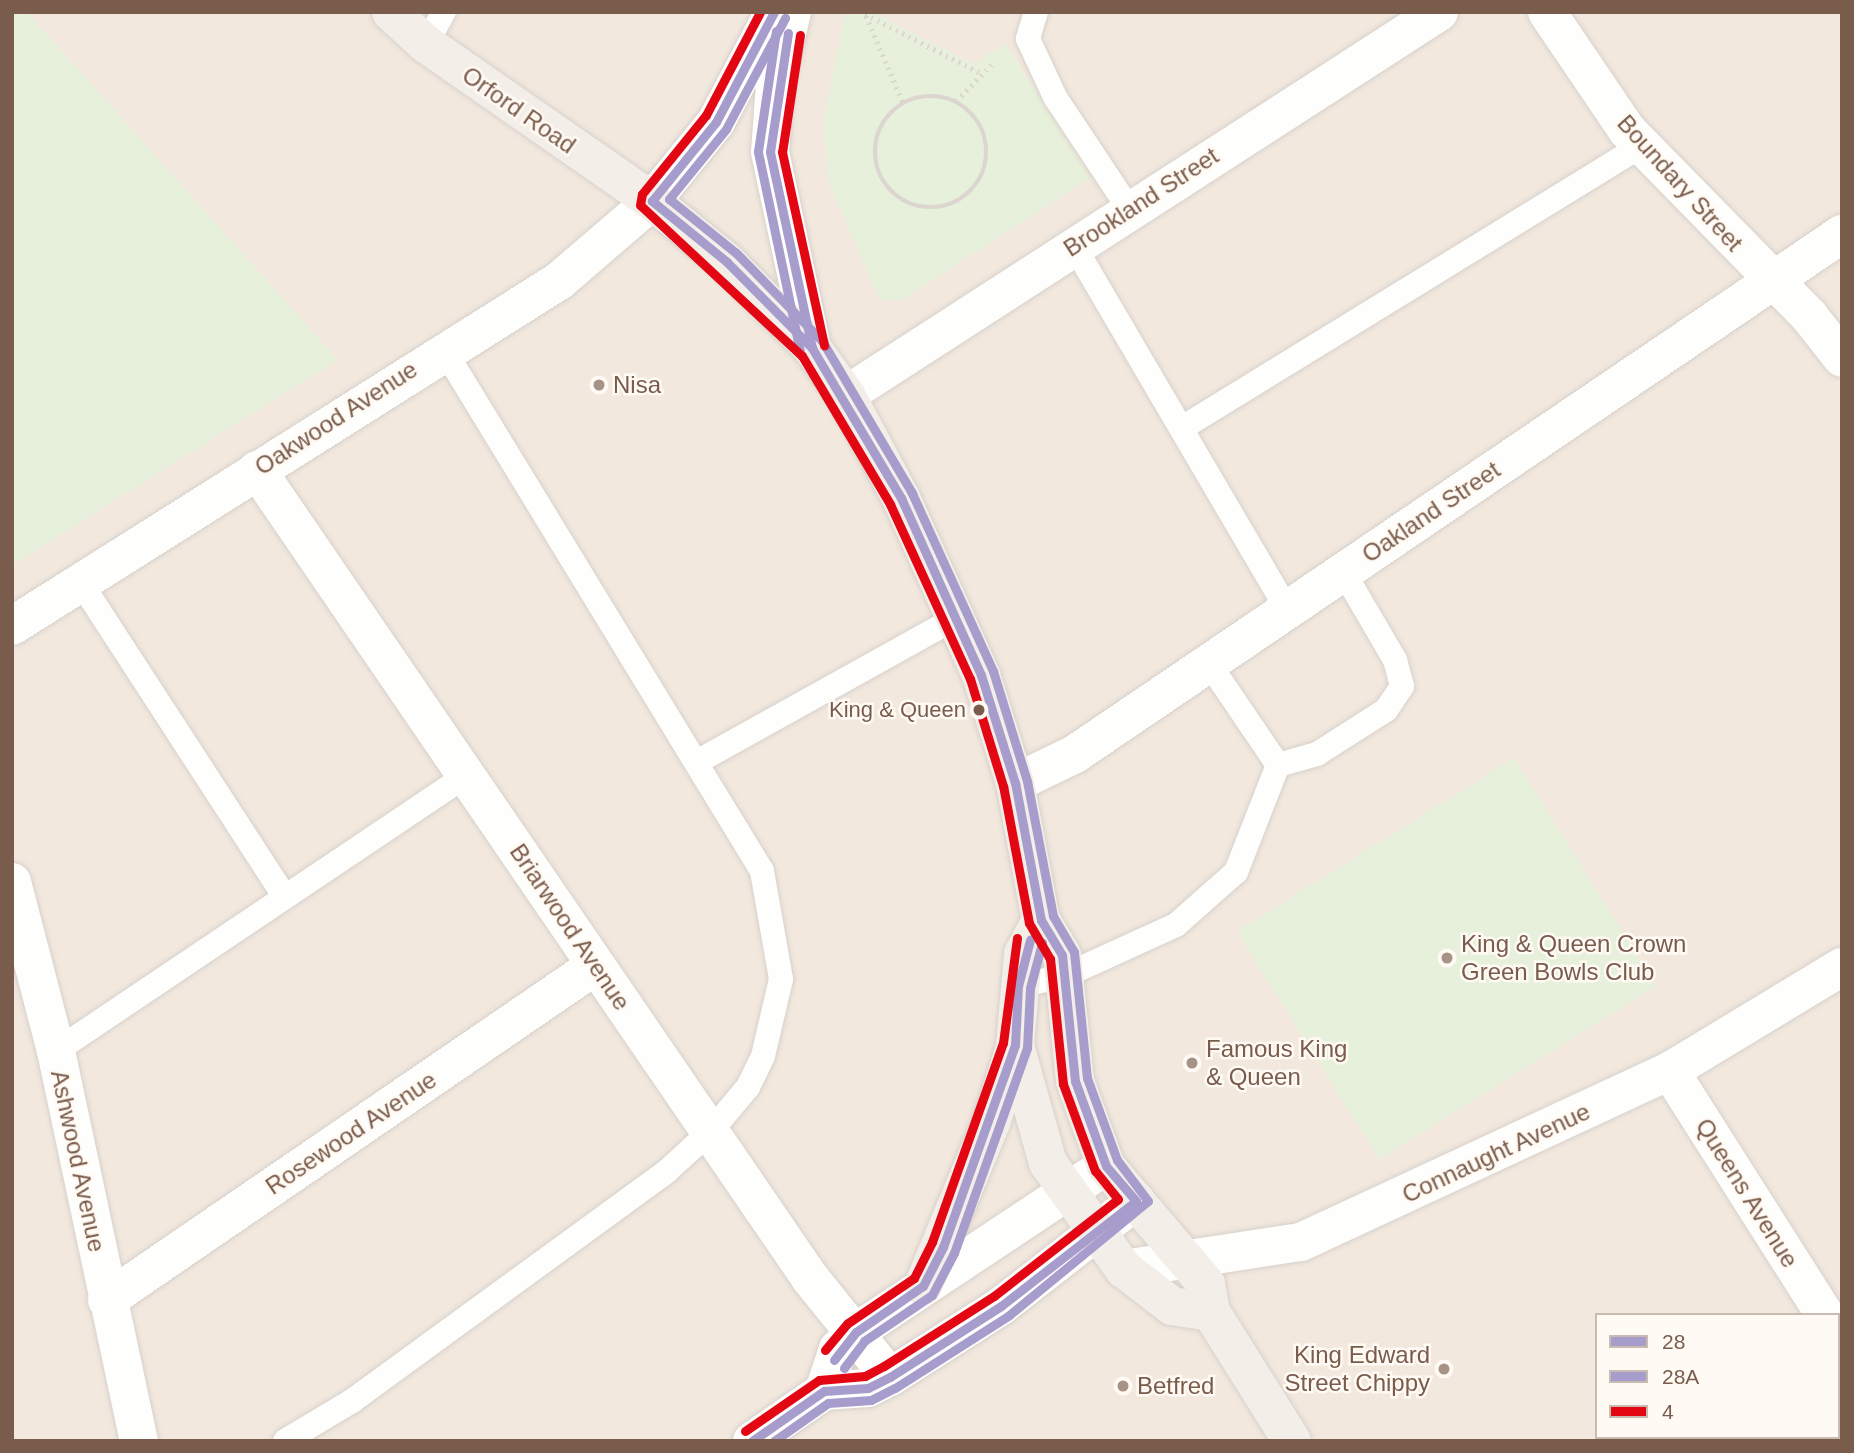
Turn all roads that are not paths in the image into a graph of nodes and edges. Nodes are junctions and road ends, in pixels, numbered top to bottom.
1 (391, 12) edge
2 (774, 12) edge
3 (792, 12) edge
4 (1036, 12) edge
5 (1547, 12) edge
6 (1435, 13) edge
7 (435, 28) edge
8 (1641, 146) junction
9 (652, 201) junction
10 (1129, 209) junction
11 (1842, 234) edge
12 (1074, 246) junction
13 (1770, 281) junction
14 (443, 348) junction
15 (812, 348) junction
16 (1842, 358) edge
17 (846, 395) junction
18 (1182, 428) junction
19 (257, 470) junction
20 (1343, 571) junction
21 (81, 583) junction
22 (1286, 608) junction
23 (957, 617) junction
24 (12, 626) edge
25 (1208, 662) junction
26 (697, 762) junction
27 (1278, 765) junction
28 (467, 775) junction
29 (1015, 783) junction
30 (12, 882) edge
31 (283, 894) junction
32 (1041, 920) junction
33 (595, 966) junction
34 (1842, 967) edge
35 (1064, 976) junction
36 (1018, 986) junction
37 (1015, 1045) junction
38 (56, 1051) junction
39 (1670, 1070) junction
40 (712, 1130) junction
41 (1106, 1166) junction
42 (1063, 1191) junction
43 (1136, 1201) junction
44 (1097, 1234) junction
45 (1186, 1258) junction
46 (1124, 1269) junction
47 (923, 1286) junction
48 (107, 1300) junction
49 (1211, 1312) junction
50 (1824, 1313) edge
51 (856, 1332) junction
52 (890, 1377) junction
53 (824, 1391) junction
54 (1286, 1439) edge
55 (139, 1441) edge
56 (285, 1441) edge
57 (752, 1441) edge

1 - 7 main road, Orford Road
2 - 9 street, Oakwood Avenue
3 - 15 street
4 - 10 lane
5 - 8 street, Boundary Street
6 - 10 street, Brookland Street
7 - 9 main road, Orford Road
8 - 13 street, Boundary Street
8 - 18 lane
9 - 14 street, Oakwood Avenue
9 - 15 main road, Orford Road
10 - 12 street, Brookland Street
11 - 13 street, Oakland Street
12 - 17 street, Brookland Street
12 - 18 lane
13 - 16 street, Boundary Street
13 - 20 street, Oakland Street
14 - 19 street, Oakwood Avenue
14 - 26 lane
15 - 17 main road, Orford Road
17 - 23 main road, Orford Road
18 - 22 lane
19 - 21 street, Oakwood Avenue
19 - 28 street, Briarwood Avenue
20 - 22 street, Oakland Street
20 - 27 lane
21 - 24 street, Oakwood Avenue
21 - 31 lane
22 - 25 street, Oakland Street
23 - 26 lane
23 - 29 main road, Orford Road
25 - 27 lane
25 - 29 street, Oakland Street
26 - 40 lane
27 - 35 lane
28 - 31 lane
28 - 33 street, Briarwood Avenue
29 - 32 main road, Orford Road
30 - 38 street, Ashwood Avenue
31 - 38 lane
32 - 35 main road
32 - 36 main road
33 - 40 street, Briarwood Avenue
33 - 48 street, Rosewood Avenue
34 - 39 street, Connaught Avenue
35 - 36 lane
35 - 41 main road
36 - 37 main road
37 - 42 main road
37 - 47 main road
38 - 48 street, Ashwood Avenue
39 - 45 street, Connaught Avenue
39 - 50 street, Queens Avenue
40 - 51 street, Briarwood Avenue
40 - 56 lane
41 - 42 street
41 - 43 main road
42 - 44 main road
42 - 47 street
43 - 44 street
43 - 45 main road
44 - 46 main road
44 - 52 street
45 - 46 street, Connaught Avenue
45 - 49 main road
46 - 49 main road
47 - 51 street
48 - 55 street, Ashwood Avenue
49 - 54 main road
51 - 52 street, Briarwood Avenue
51 - 53 street
52 - 53 street
53 - 57 street

